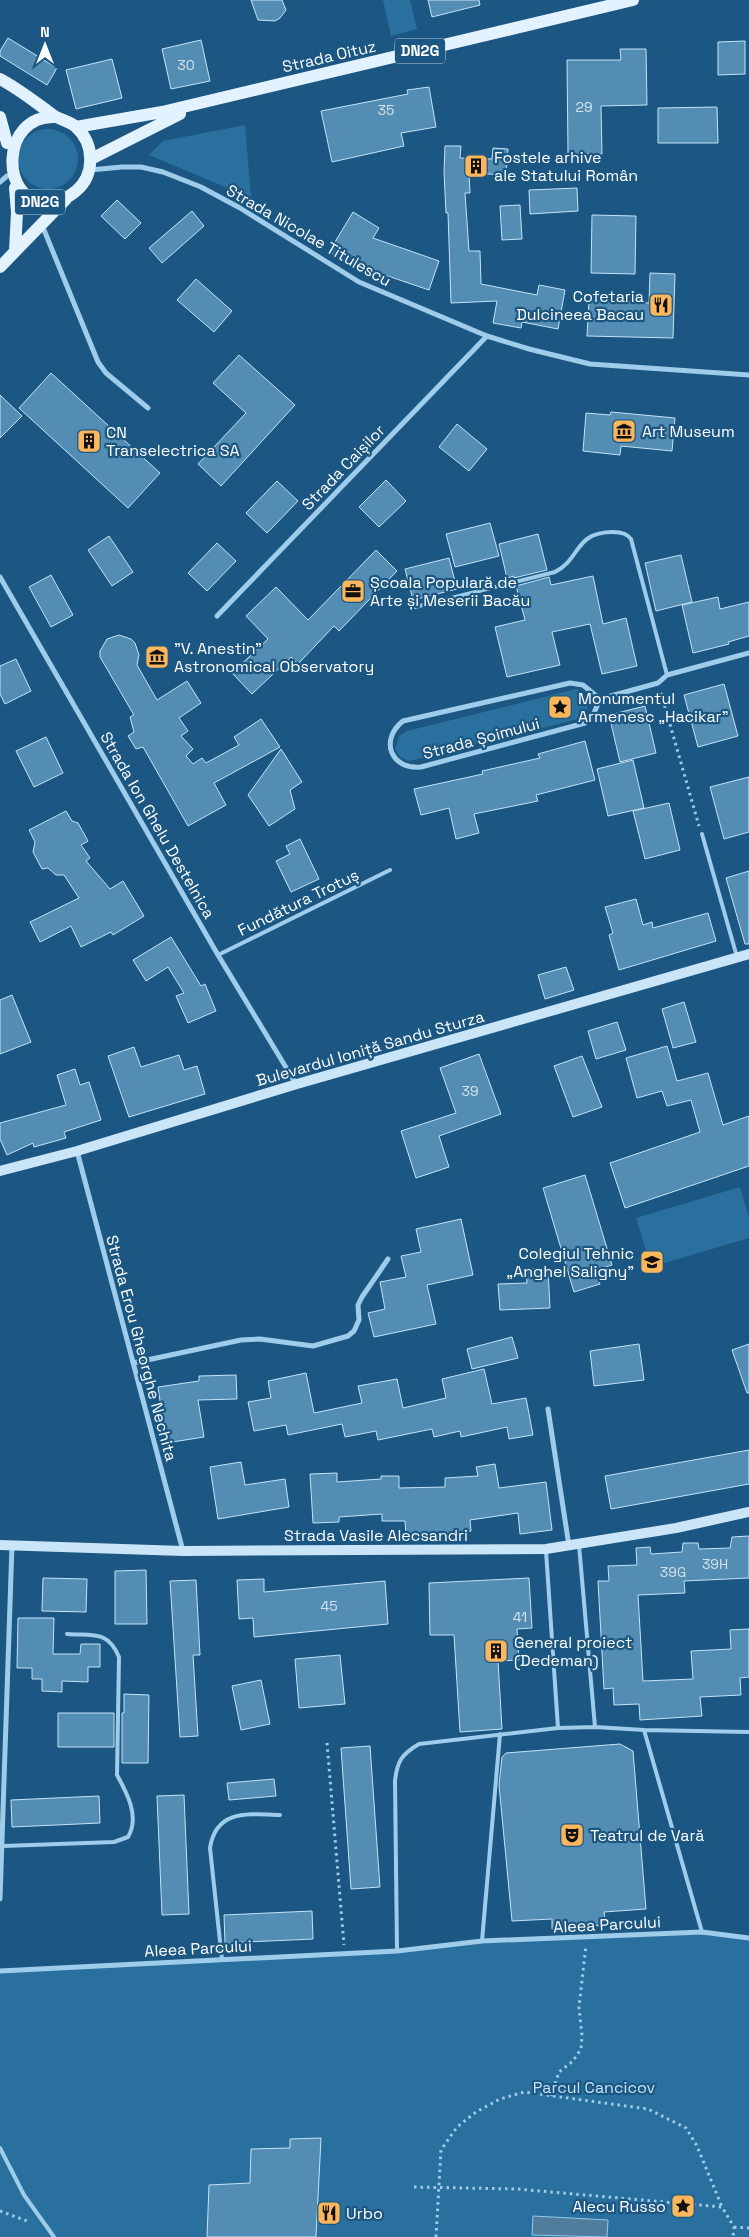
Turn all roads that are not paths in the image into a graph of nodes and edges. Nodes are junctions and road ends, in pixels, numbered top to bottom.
1 (633, 0) edge
2 (603, 3) edge
3 (0, 78) edge
4 (207, 101) junction
5 (0, 116) edge
6 (55, 117) junction
7 (76, 127) junction
8 (7, 142) junction
9 (90, 164) junction
10 (4, 179) edge
11 (15, 188) junction
12 (67, 198) junction
13 (42, 224) junction
14 (15, 251) junction
15 (0, 267) edge
16 (487, 336) junction
17 (749, 375) edge
18 (148, 408) dead end
19 (0, 577) edge
20 (415, 606) dead end
21 (216, 616) dead end
22 (749, 653) edge
23 (667, 675) junction
24 (600, 699) junction
25 (702, 834) road end
26 (390, 870) dead end
27 (749, 954) edge
28 (218, 955) junction
29 (737, 957) junction
30 (296, 1084) junction
31 (77, 1151) junction
32 (0, 1171) edge
33 (388, 1259) dead end
34 (133, 1363) junction
35 (548, 1409) dead end
36 (749, 1512) edge
37 (0, 1545) edge
38 (12, 1545) junction
39 (574, 1545) junction
40 (546, 1549) junction
41 (183, 1551) junction
42 (67, 1634) dead end
43 (595, 1727) junction
44 (558, 1728) junction
45 (644, 1730) junction
46 (749, 1732) edge
47 (500, 1734) junction
48 (280, 1815) dead end
49 (3, 1846) junction
50 (0, 1899) edge
51 (702, 1932) junction
52 (749, 1938) edge
53 (482, 1941) junction
54 (397, 1951) junction
55 (222, 1960) junction
56 (0, 1971) edge
57 (0, 2148) edge
58 (54, 2237) edge

1 - 2 main road, Strada Oituz / DN2G
2 - 4 main road, Strada Oituz / DN2G
3 - 6 main road
4 - 7 main road, Strada Oituz / DN2G
4 - 9 main road, Strada Oituz / DN2G
5 - 8 main road, DN2G
6 - 7 main road
6 - 8 main road
7 - 9 main road
8 - 10 main road, DN2G
9 - 12 main road, DN2G
9 - 16 street, Strada Nicolae Titulescu
10 - 11 main road, DN2G
11 - 12 main road, DN2G
11 - 14 main road
12 - 13 main road
13 - 14 main road
13 - 18 street
14 - 15 main road
16 - 17 street, Strada Nicolae Titulescu
16 - 21 street, Strada Caișilor
19 - 28 street, Strada Ion Ghelu Destelnica
20 - 23 lane
22 - 23 street
23 - 24 street
24 - 24 street, Strada Șoimului
25 - 29 lane
26 - 28 lane, Fundătura Trotuș
27 - 29 street, Bulevardul Ioniță Sandu Sturza
28 - 30 street, Strada Ion Ghelu Destelnica
29 - 30 street, Bulevardul Ioniță Sandu Sturza
30 - 31 street, Bulevardul Ioniță Sandu Sturza
31 - 32 street, Bulevardul Ioniță Sandu Sturza
31 - 34 street, Strada Erou Gheorghe Nechita
33 - 34 street
34 - 41 street, Strada Erou Gheorghe Nechita
35 - 39 street
36 - 39 street, Strada Vasile Alecsandri
37 - 38 street, Strada Vasile Alecsandri
38 - 41 street, Strada Vasile Alecsandri
38 - 49 street
39 - 40 street, Strada Vasile Alecsandri
39 - 43 lane
40 - 41 street, Strada Vasile Alecsandri
40 - 44 lane
42 - 49 lane
43 - 44 lane
43 - 45 lane
44 - 47 lane
45 - 46 lane
45 - 51 lane
47 - 53 lane
47 - 54 lane
48 - 55 lane
49 - 50 street
51 - 52 street, Aleea Parcului
51 - 53 street, Aleea Parcului
53 - 54 street, Aleea Parcului
54 - 55 street, Aleea Parcului
55 - 56 street, Aleea Parcului
57 - 58 lane

